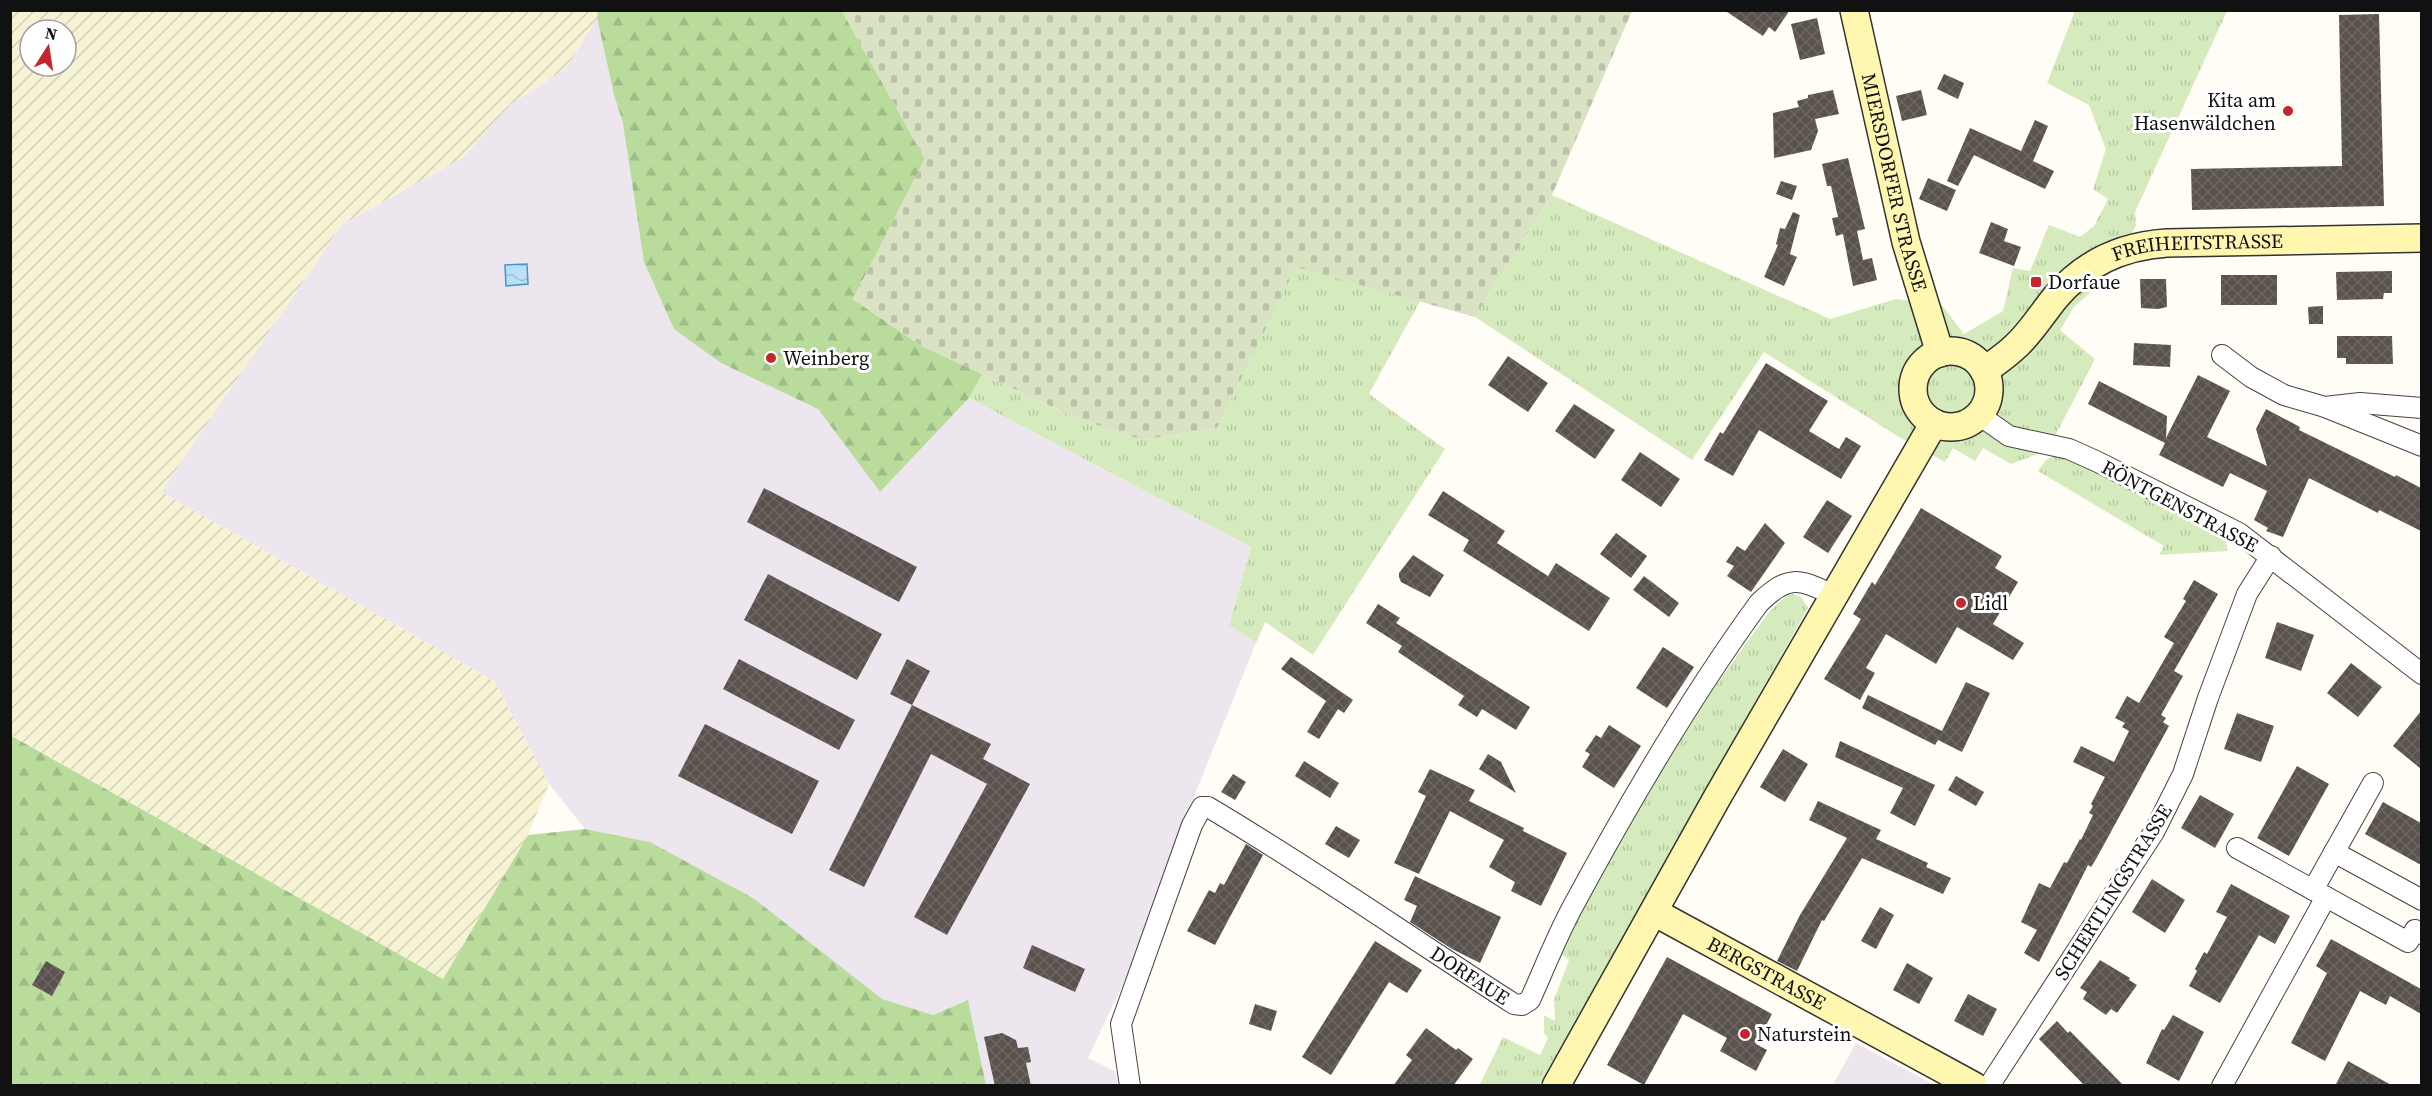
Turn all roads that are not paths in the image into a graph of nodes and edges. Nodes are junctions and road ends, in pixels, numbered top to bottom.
1 (1854, 10) edge
2 (2421, 238) edge
3 (1940, 353) junction
4 (2222, 355) dead end
5 (1984, 371) junction
6 (2325, 407) junction
7 (2421, 408) edge
8 (1979, 415) junction
9 (1934, 423) junction
10 (2421, 446) edge
11 (2271, 556) junction
12 (1833, 595) junction
13 (2421, 674) edge
14 (2373, 783) dead end
15 (2236, 848) dead end
16 (2334, 852) junction
17 (2320, 894) junction
18 (2421, 900) edge
19 (1654, 912) junction
20 (2419, 927) edge
21 (1130, 1086) edge
22 (1556, 1086) edge
23 (1974, 1086) edge
24 (1989, 1086) edge
25 (2222, 1086) edge

1 - 3 street, MIERSDORFER STRASSE
2 - 5 street, FREIHEITSTRASSE
3 - 5 street
3 - 9 street
4 - 6 street
5 - 8 street
6 - 7 street
6 - 10 street
8 - 9 street
8 - 11 street, RÖNTGENSTRASSE
9 - 12 street
11 - 13 street, RÖNTGENSTRASSE
11 - 24 street, SCHERTLINGSTRASSE
12 - 19 street
12 - 21 street, DORFAUE
14 - 16 street
15 - 17 street
16 - 17 street
16 - 18 street
17 - 20 street
17 - 25 street
19 - 22 street
19 - 23 street, BERGSTRASSE

